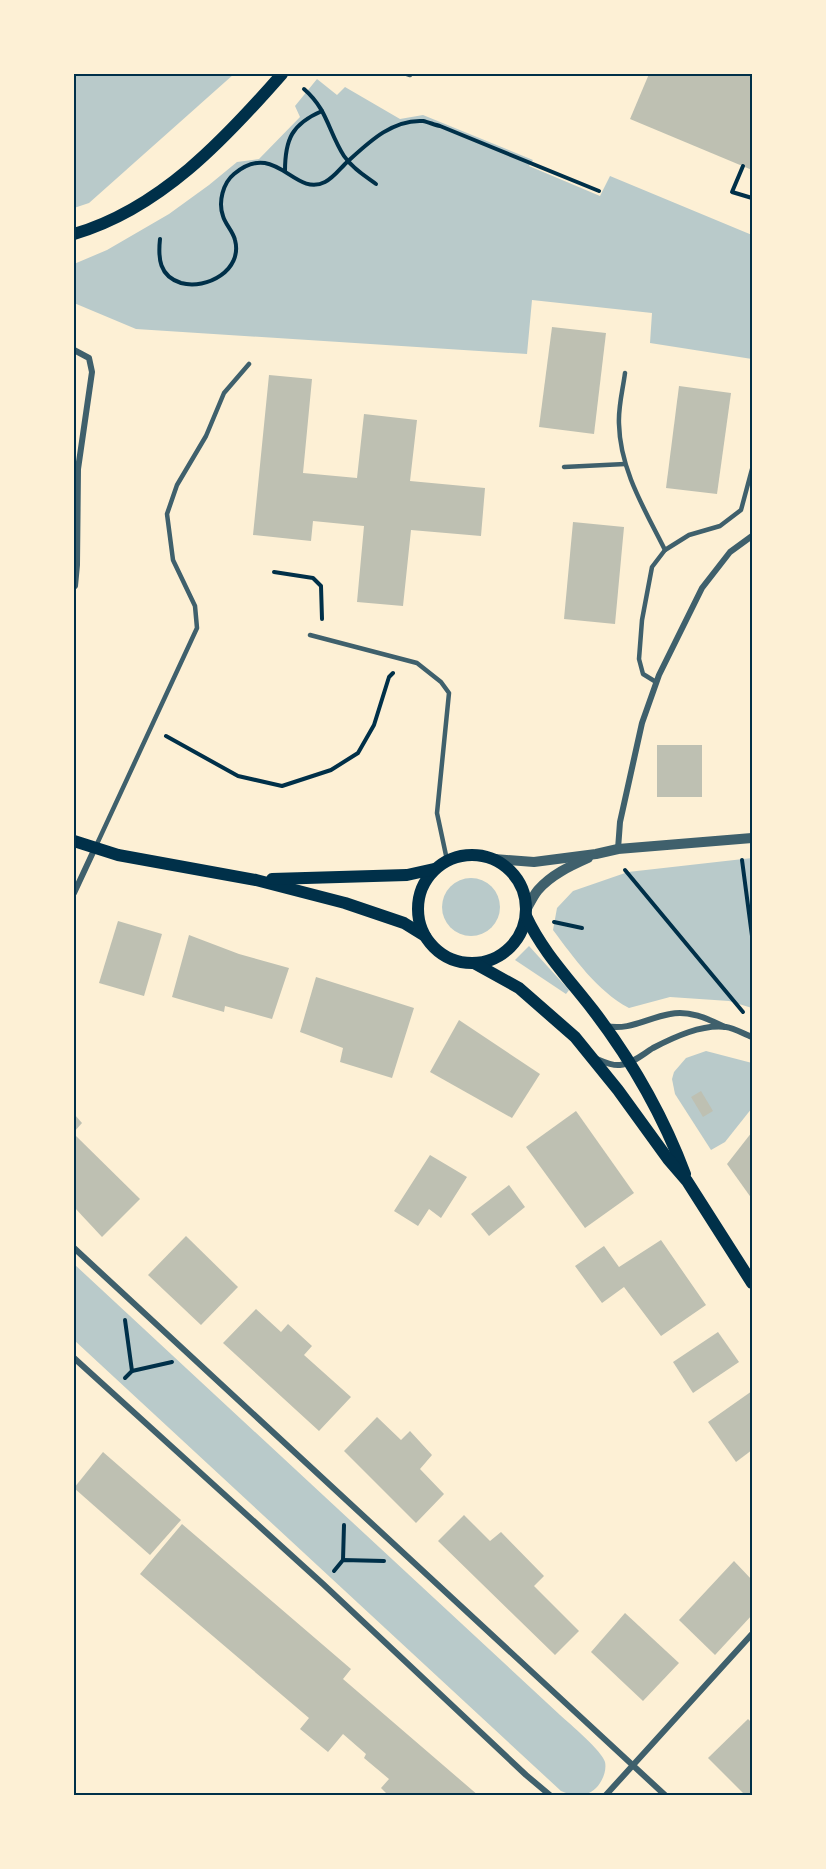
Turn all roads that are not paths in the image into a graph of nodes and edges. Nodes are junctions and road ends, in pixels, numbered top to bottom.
1 (282, 74) edge
2 (74, 234) edge
3 (74, 350) edge
4 (249, 364) dead end
5 (625, 373) dead end
6 (625, 464) junction
7 (564, 467) dead end
8 (753, 469) edge
9 (753, 536) edge
10 (665, 550) junction
11 (74, 587) edge
12 (310, 635) dead end
13 (656, 682) junction
14 (753, 838) edge
15 (74, 841) edge
16 (95, 848) junction
17 (618, 849) junction
18 (596, 854) junction
19 (494, 859) junction
20 (447, 860) junction
21 (434, 869) junction
22 (256, 880) junction
23 (74, 892) edge
24 (526, 914) junction
25 (424, 936) junction
26 (474, 963) junction
27 (604, 1026) junction
28 (726, 1027) junction
29 (753, 1037) edge
30 (589, 1054) junction
31 (630, 1062) junction
32 (687, 1181) junction
33 (74, 1248) edge
34 (753, 1283) edge
35 (74, 1358) edge
36 (753, 1634) edge
37 (632, 1764) junction
38 (551, 1796) edge
39 (605, 1796) edge
40 (666, 1796) edge

1 - 2 main road
3 - 11 street
4 - 16 lane
5 - 6 lane
6 - 7 lane
6 - 10 lane
8 - 10 lane
9 - 13 street
10 - 13 lane
12 - 20 lane
13 - 17 street
14 - 17 street
15 - 16 main road
16 - 22 main road
16 - 23 street
17 - 18 street
18 - 19 street
18 - 24 street
19 - 20 main road
19 - 24 main road
20 - 21 main road
21 - 22 main road
21 - 25 main road
22 - 25 main road
24 - 26 main road
24 - 27 main road
25 - 26 main road
26 - 30 main road
27 - 28 street
27 - 31 main road
28 - 29 street
28 - 31 street
30 - 31 street
30 - 32 main road
31 - 32 main road
32 - 34 main road
33 - 37 street
35 - 38 street
36 - 37 street
37 - 39 street
37 - 40 street

